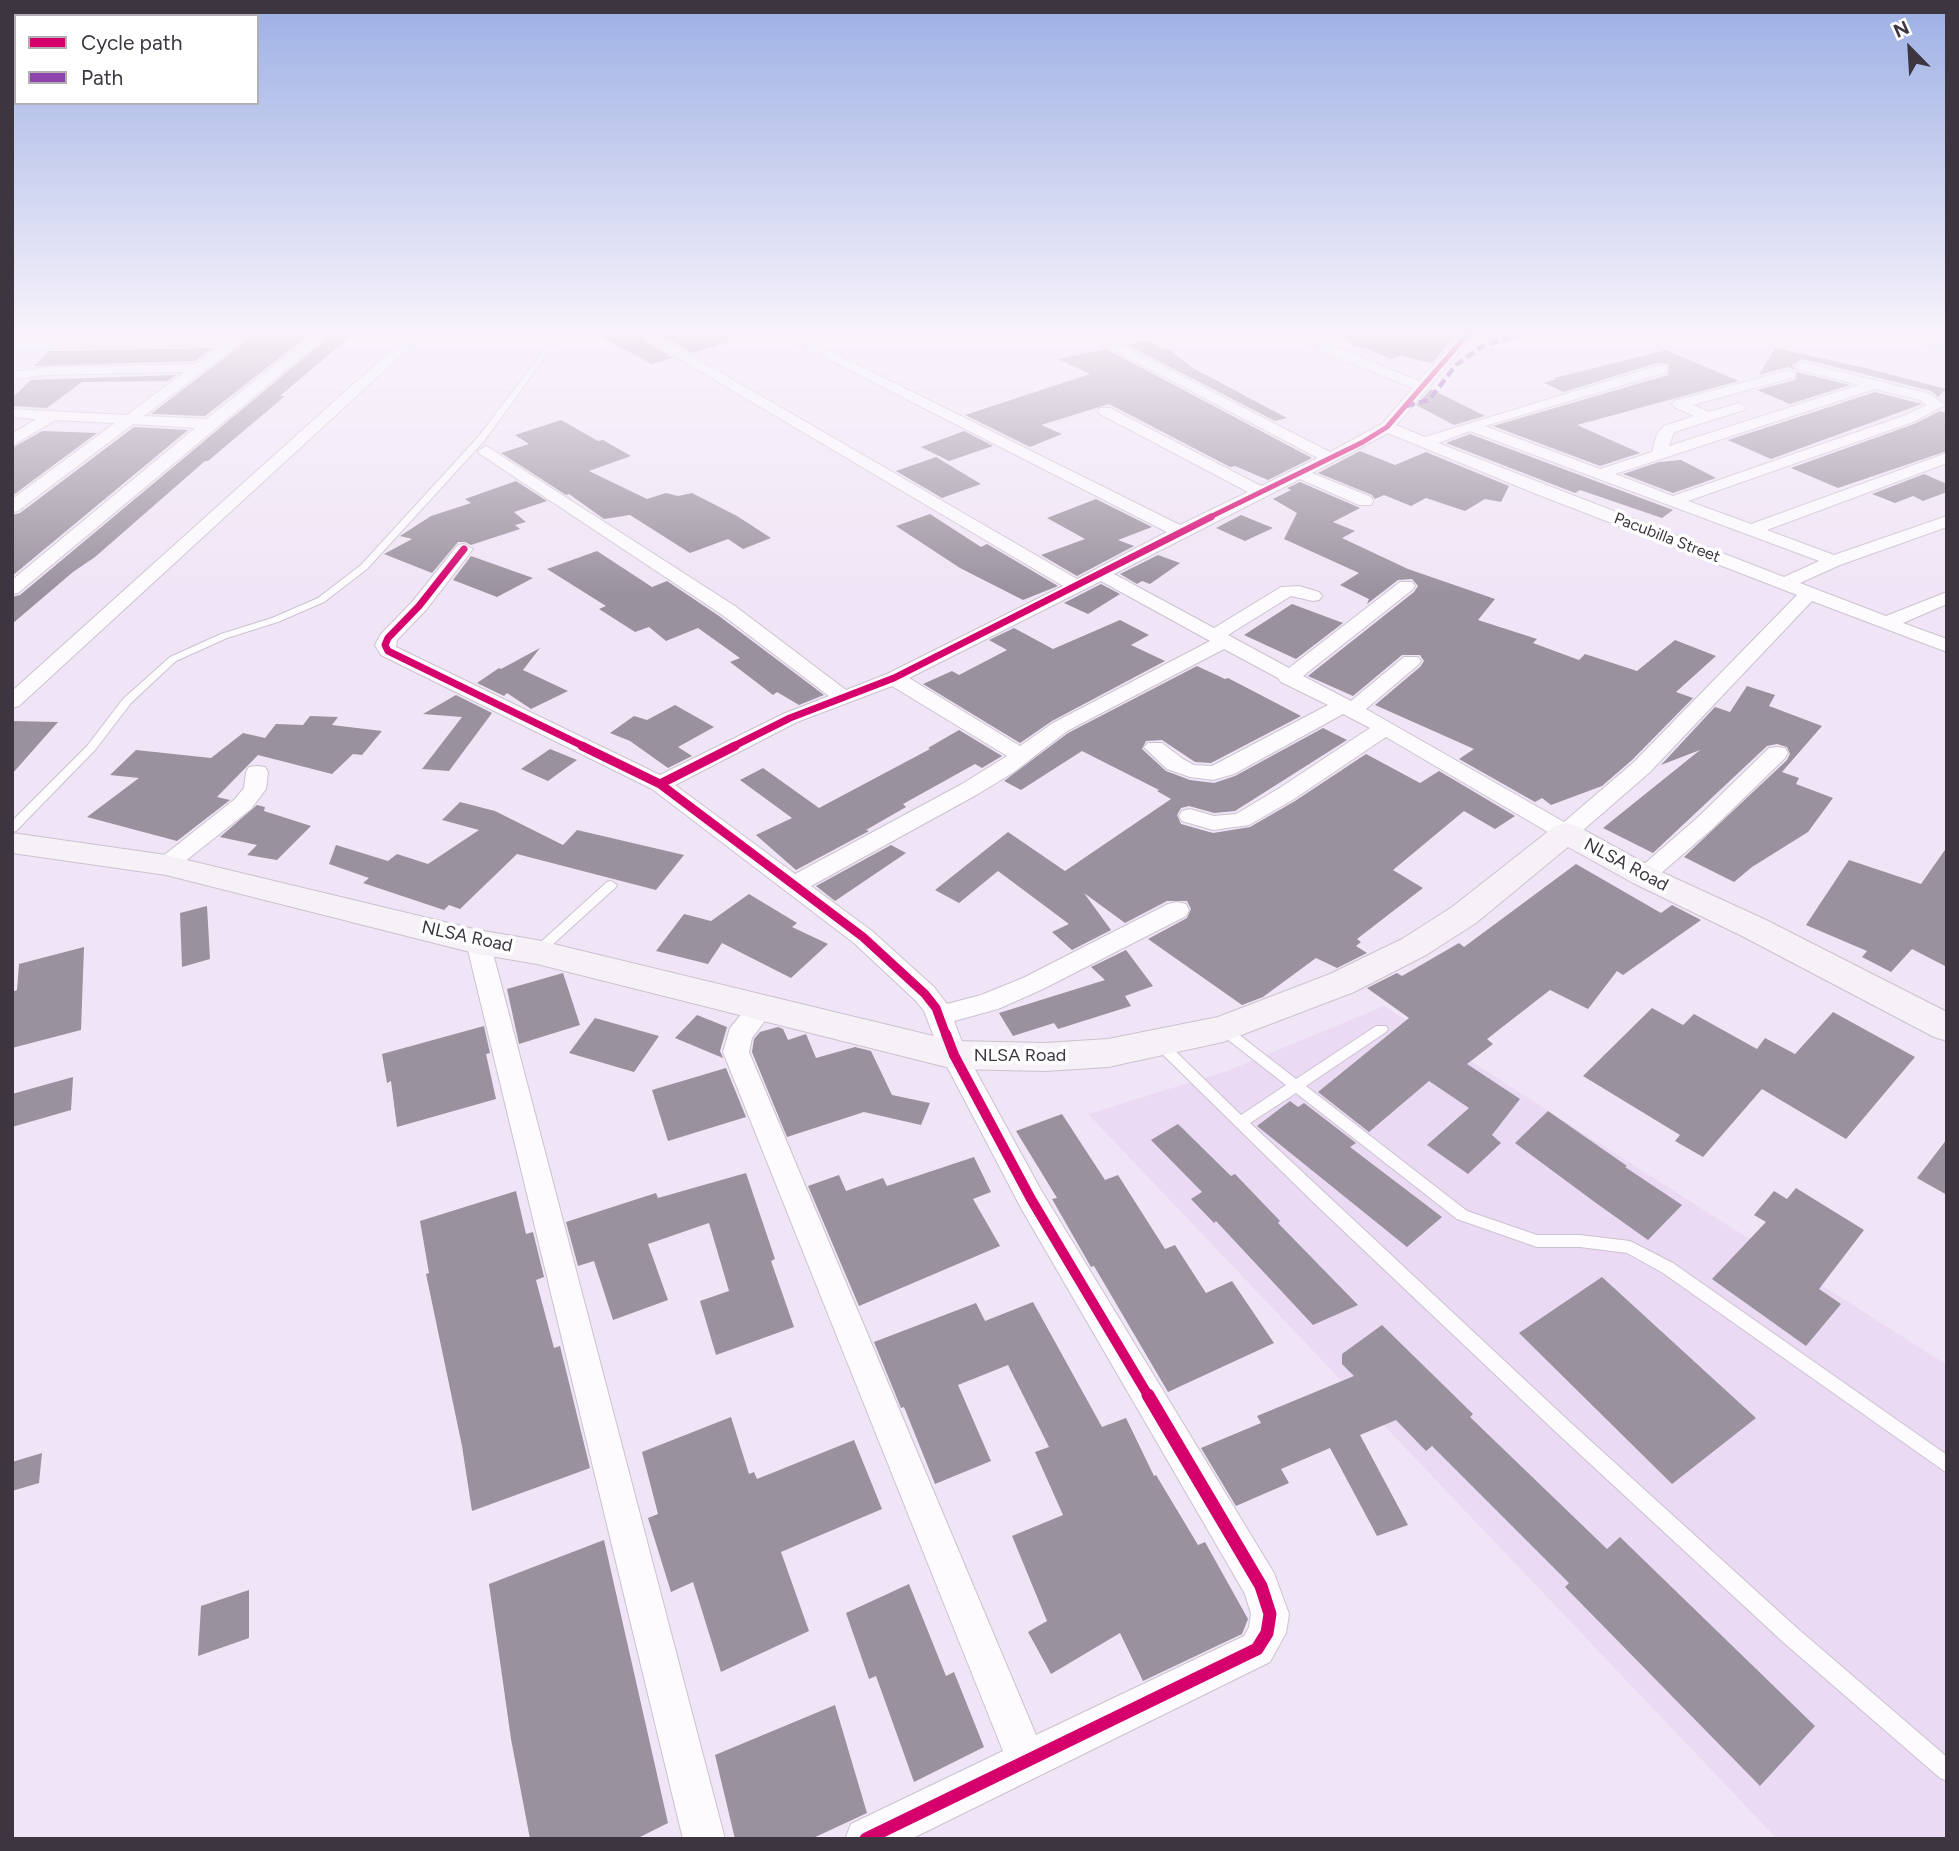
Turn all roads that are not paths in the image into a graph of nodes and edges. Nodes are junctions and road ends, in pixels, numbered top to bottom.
1 (43, 421) edge
2 (125, 421) edge
3 (155, 421) edge
4 (212, 421) edge
5 (321, 421) edge
6 (494, 421) edge
7 (794, 421) edge
8 (960, 421) edge
9 (1125, 421) edge
10 (1259, 421) edge
11 (1392, 421) edge
12 (1486, 421) edge
13 (1691, 421) edge
14 (1763, 421) edge
15 (1901, 421) edge
16 (209, 424) junction
17 (1470, 426) junction
18 (1387, 427) junction
19 (12, 441) edge
20 (1425, 442) junction
21 (486, 451) dead end
22 (1659, 456) junction
23 (1330, 458) junction
24 (1947, 458) edge
25 (1301, 474) junction
26 (1600, 474) junction
27 (1262, 493) junction
28 (1365, 501) dead end
29 (1673, 501) junction
30 (12, 508) edge
31 (1947, 521) edge
32 (1752, 530) junction
33 (1181, 532) junction
34 (464, 549) dead end
35 (1834, 562) junction
36 (1101, 574) junction
37 (1786, 583) junction
38 (1076, 586) junction
39 (1406, 586) dead end
40 (12, 589) edge
41 (1810, 592) junction
42 (1312, 596) dead end
43 (1947, 597) edge
44 (1888, 622) junction
45 (1219, 638) junction
46 (1947, 646) edge
47 (1411, 661) dead end
48 (894, 678) junction
49 (1288, 678) junction
50 (843, 697) junction
51 (12, 702) edge
52 (1347, 709) junction
53 (1385, 728) junction
54 (1155, 747) dead end
55 (1777, 753) dead end
56 (1020, 755) junction
57 (257, 772) dead end
58 (660, 784) junction
59 (1190, 816) dead end
60 (12, 828) edge
61 (1566, 833) junction
62 (12, 843) edge
63 (166, 865) junction
64 (1644, 876) junction
65 (611, 885) dead end
66 (792, 886) junction
67 (1177, 910) dead end
68 (478, 942) junction
69 (537, 952) junction
70 (763, 1006) junction
71 (939, 1016) junction
72 (1947, 1028) edge
73 (1223, 1029) junction
74 (1381, 1029) dead end
75 (1159, 1044) junction
76 (954, 1055) junction
77 (1297, 1086) junction
78 (1240, 1123) junction
79 (1947, 1465) edge
80 (1027, 1762) junction
81 (1947, 1771) edge
82 (704, 1839) edge
83 (866, 1839) edge

1 - 19 street
2 - 30 street
3 - 16 street
4 - 16 street
5 - 51 street
6 - 60 lane
7 - 38 street
8 - 33 street
9 - 27 street
10 - 23 street
11 - 18 street
12 - 17 street
13 - 22 street
14 - 22 street
15 - 29 street
16 - 40 street
17 - 20 street
17 - 26 street
18 - 20 street, Pacubilla Street
18 - 23 street
20 - 37 street, Pacubilla Street
21 - 50 street
22 - 26 street
23 - 25 street
24 - 32 street
25 - 27 street
25 - 28 street
26 - 29 street
27 - 33 street
29 - 32 street
31 - 35 street
32 - 35 street
33 - 36 street
34 - 58 street
35 - 37 street
36 - 38 street
36 - 45 street
37 - 41 street, Pacubilla Street
38 - 48 street
39 - 49 street
41 - 44 street, Pacubilla Street
41 - 61 street
42 - 45 street
43 - 44 street
44 - 46 street, Pacubilla Street
45 - 49 street
45 - 56 street
47 - 52 street
48 - 50 street
48 - 56 street
49 - 52 street
50 - 58 street
52 - 53 street
52 - 54 street
53 - 59 street
53 - 61 street
55 - 64 street
56 - 66 street
57 - 63 street
58 - 66 street
61 - 64 main road, NLSA Road
61 - 73 main road, NLSA Road
62 - 63 main road, NLSA Road
63 - 68 main road, NLSA Road
64 - 72 main road, NLSA Road
65 - 69 lane
66 - 71 street
67 - 71 street
68 - 69 main road, NLSA Road
68 - 82 street
69 - 70 main road, NLSA Road
70 - 76 main road, NLSA Road
70 - 80 street
71 - 76 street
73 - 75 main road, NLSA Road
73 - 77 lane
74 - 77 lane
75 - 76 main road, NLSA Road
75 - 78 lane
76 - 80 street
77 - 78 lane
77 - 79 lane
78 - 81 lane
80 - 83 street

